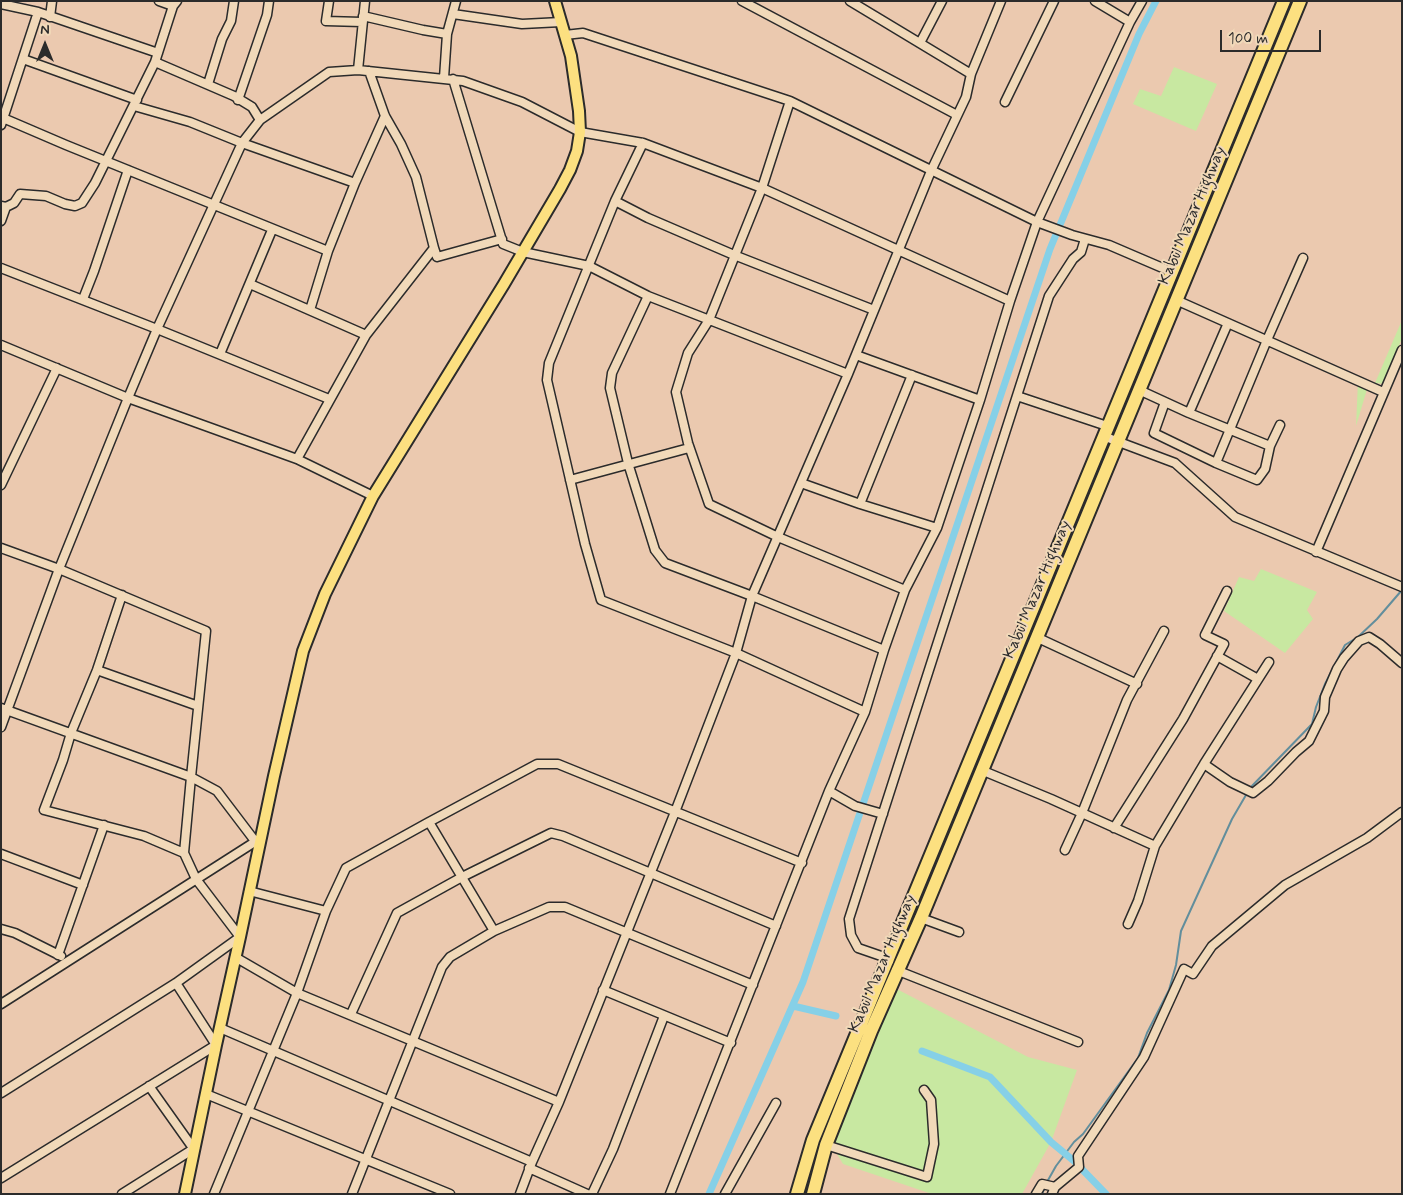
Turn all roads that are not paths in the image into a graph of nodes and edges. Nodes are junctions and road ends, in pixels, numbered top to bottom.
1 (52, 1) edge
2 (159, 1) edge
3 (234, 1) edge
4 (269, 1) edge
5 (329, 1) edge
6 (365, 1) edge
7 (456, 1) edge
8 (555, 1) edge
9 (742, 1) edge
10 (850, 1) edge
11 (942, 1) edge
12 (1001, 1) edge
13 (1054, 1) edge
14 (1095, 1) edge
15 (1142, 1) edge
16 (1284, 1) edge
17 (1300, 1) edge
18 (175, 3) edge
19 (1, 4) edge
20 (38, 12) junction
21 (453, 14) junction
22 (50, 17) junction
23 (363, 19) junction
24 (561, 22) junction
25 (1130, 22) junction
26 (447, 34) junction
27 (565, 35) junction
28 (920, 43) junction
29 (158, 53) junction
30 (22, 59) junction
31 (155, 62) junction
32 (358, 70) junction
33 (370, 71) junction
34 (971, 74) junction
35 (444, 78) junction
36 (453, 79) junction
37 (208, 84) junction
38 (238, 100) junction
39 (790, 101) junction
40 (1005, 102) dead end
41 (135, 103) junction
42 (957, 115) junction
43 (385, 116) junction
44 (260, 120) junction
45 (2, 122) edge
46 (580, 132) junction
47 (242, 143) junction
48 (643, 143) junction
49 (106, 161) junction
50 (128, 170) junction
51 (931, 171) junction
52 (355, 183) junction
53 (762, 188) junction
54 (615, 201) junction
55 (214, 204) junction
56 (3, 207) edge
57 (1, 221) edge
58 (1037, 222) junction
59 (272, 230) junction
60 (502, 239) junction
61 (1085, 239) junction
62 (434, 248) junction
63 (899, 250) junction
64 (328, 251) junction
65 (523, 252) junction
66 (734, 255) junction
67 (1303, 258) dead end
68 (589, 266) junction
69 (1, 268) edge
70 (1172, 272) junction
71 (250, 284) junction
72 (648, 296) junction
73 (82, 299) junction
74 (1176, 300) junction
75 (1010, 301) junction
76 (310, 310) junction
77 (874, 310) junction
78 (709, 320) junction
79 (1228, 323) junction
80 (157, 329) junction
81 (366, 335) junction
82 (1267, 340) junction
83 (1, 345) edge
84 (1402, 350) edge
85 (220, 354) junction
86 (856, 355) junction
87 (57, 368) junction
88 (848, 374) junction
89 (912, 375) junction
90 (1139, 390) junction
91 (1383, 392) junction
92 (1017, 396) junction
93 (128, 398) junction
94 (329, 399) junction
95 (980, 400) junction
96 (1166, 402) junction
97 (1189, 413) junction
98 (1280, 425) dead end
99 (1231, 430) junction
100 (1105, 431) junction
101 (1117, 441) junction
102 (1270, 446) junction
103 (690, 448) junction
104 (296, 459) junction
105 (628, 463) junction
106 (1216, 463) junction
107 (570, 480) junction
108 (801, 482) junction
109 (1, 485) edge
110 (373, 496) junction
111 (860, 504) junction
112 (937, 528) junction
113 (778, 537) junction
114 (1, 548) edge
115 (1316, 552) junction
116 (59, 569) junction
117 (1399, 586) edge
118 (905, 590) junction
119 (1228, 591) dead end
120 (122, 595) junction
121 (752, 596) junction
122 (1164, 631) dead end
123 (1036, 637) junction
124 (884, 650) junction
125 (736, 653) junction
126 (1217, 656) junction
127 (1269, 662) dead end
128 (1402, 663) edge
129 (97, 670) junction
130 (1258, 679) junction
131 (1137, 684) junction
132 (198, 706) junction
133 (4, 709) edge
134 (864, 712) junction
135 (1, 727) edge
136 (71, 733) junction
137 (1204, 764) junction
138 (981, 770) junction
139 (191, 777) junction
140 (829, 791) junction
141 (675, 812) junction
142 (1402, 812) edge
143 (1082, 813) junction
144 (883, 814) junction
145 (429, 822) junction
146 (104, 825) junction
147 (1114, 828) junction
148 (258, 840) junction
149 (1154, 846) junction
150 (1065, 850) dead end
151 (184, 853) junction
152 (1, 854) edge
153 (802, 863) junction
154 (650, 873) junction
155 (462, 877) junction
156 (196, 879) junction
157 (83, 885) junction
158 (249, 891) junction
159 (326, 911) junction
160 (921, 918) junction
161 (1128, 924) dead end
162 (776, 926) junction
163 (1, 929) edge
164 (494, 932) junction
165 (626, 932) junction
166 (958, 932) dead end
167 (240, 937) junction
168 (58, 955) junction
169 (235, 957) junction
170 (887, 958) junction
171 (70, 959) junction
172 (897, 972) junction
173 (176, 983) junction
174 (753, 985) junction
175 (603, 990) junction
176 (298, 993) junction
177 (1, 1004) edge
178 (351, 1014) junction
179 (664, 1016) junction
180 (220, 1028) junction
181 (414, 1041) junction
182 (1078, 1042) dead end
183 (731, 1043) junction
184 (216, 1044) junction
185 (272, 1050) junction
186 (149, 1086) junction
187 (924, 1090) dead end
188 (1, 1093) edge
189 (206, 1094) junction
190 (389, 1101) junction
191 (559, 1102) junction
192 (776, 1103) dead end
193 (247, 1111) junction
194 (826, 1145) junction
195 (194, 1148) junction
196 (366, 1159) junction
197 (531, 1165) junction
198 (1, 1178) edge
199 (1050, 1187) edge
200 (122, 1194) edge
201 (185, 1194) edge
202 (214, 1194) edge
203 (352, 1194) edge
204 (450, 1194) edge
205 (520, 1194) edge
206 (587, 1194) edge
207 (592, 1194) edge
208 (670, 1194) edge
209 (725, 1194) edge
210 (797, 1194) edge
211 (813, 1194) edge
212 (1036, 1194) edge

1 - 22 street
2 - 18 street
3 - 37 street
4 - 38 street
5 - 23 street
6 - 23 street
7 - 21 street
8 - 24 main road
9 - 42 street
10 - 28 street
11 - 28 street
12 - 34 street
13 - 40 street
14 - 25 street
15 - 25 street
16 - 70 highway, Kabul Mazar Highway
17 - 74 highway, Kabul Mazar Highway
18 - 29 street
19 - 20 street
20 - 22 street
20 - 30 street
21 - 24 street
21 - 26 street
22 - 29 street
23 - 26 street
23 - 32 street
24 - 27 main road
25 - 58 street
26 - 35 street
27 - 39 street
27 - 46 main road
28 - 34 street
29 - 31 street
30 - 41 street
30 - 45 street
31 - 37 street
31 - 41 street
32 - 33 street
32 - 44 street
33 - 35 street
33 - 43 street
34 - 42 street
35 - 36 street
36 - 46 street
36 - 60 street
37 - 38 street
38 - 44 street
39 - 51 street
39 - 53 street
41 - 47 street
41 - 49 street
42 - 51 street
43 - 52 street
43 - 62 street
44 - 47 street
45 - 49 street
46 - 48 street
46 - 65 main road
47 - 52 street
47 - 55 street
48 - 53 street
48 - 54 street
49 - 50 street
49 - 56 street
50 - 55 street
50 - 73 street
51 - 58 street
51 - 63 street
52 - 64 street
53 - 63 street
53 - 66 street
54 - 66 street
54 - 68 street
55 - 59 street
55 - 80 street
56 - 57 street
58 - 61 street
58 - 75 street
59 - 64 street
59 - 71 street
60 - 62 street
60 - 65 street
61 - 70 street
61 - 92 street
62 - 81 street
63 - 75 street
63 - 77 street
64 - 76 street
65 - 68 street
65 - 110 main road
66 - 77 street
66 - 78 street
67 - 82 street
68 - 72 street
68 - 107 street
69 - 73 street
70 - 100 highway, Kabul Mazar Highway
71 - 76 street
71 - 85 street
72 - 78 street
72 - 105 street
73 - 80 street
74 - 79 street
74 - 90 highway, Kabul Mazar Highway
75 - 95 street
76 - 81 street
77 - 86 street
78 - 88 street
78 - 103 street
79 - 82 street
79 - 97 street
80 - 85 street
80 - 93 street
81 - 94 street
82 - 91 street
82 - 99 street
83 - 87 street
84 - 91 street
85 - 94 street
86 - 88 street
86 - 89 street
87 - 93 street
87 - 109 street
88 - 108 street
89 - 95 street
89 - 111 street
90 - 96 street
90 - 101 highway, Kabul Mazar Highway
91 - 115 street
92 - 100 street
92 - 144 street
93 - 104 street
93 - 116 street
94 - 104 street
95 - 112 street
96 - 97 street
96 - 106 street
97 - 99 street
98 - 102 street
99 - 102 street
99 - 106 street
100 - 101 street
100 - 170 highway, Kabul Mazar Highway
101 - 115 street
101 - 123 highway, Kabul Mazar Highway
102 - 106 street
103 - 105 street
103 - 113 street
104 - 110 street
105 - 107 street
105 - 121 street
107 - 125 street
108 - 111 street
108 - 113 street
110 - 148 main road
111 - 112 street
112 - 118 street
113 - 118 street
113 - 121 street
114 - 116 street
115 - 117 street
116 - 120 street
116 - 133 street
118 - 124 street
119 - 126 street
120 - 129 street
120 - 132 street
121 - 124 street
121 - 125 street
122 - 131 street
123 - 131 street
123 - 138 highway, Kabul Mazar Highway
124 - 134 street
125 - 134 street
125 - 141 street
126 - 130 street
126 - 147 street
127 - 130 street
128 - 137 street
129 - 132 street
129 - 136 street
130 - 137 street
131 - 143 street
132 - 139 street
133 - 135 street
133 - 136 street
134 - 140 street
136 - 139 street
136 - 146 street
137 - 149 street
138 - 143 street
138 - 160 highway, Kabul Mazar Highway
139 - 148 street
139 - 151 street
140 - 144 street
140 - 153 street
141 - 145 street
141 - 153 street
141 - 154 street
142 - 199 street
143 - 147 street
143 - 150 street
144 - 170 street
145 - 155 street
145 - 159 street
146 - 151 street
146 - 157 street
147 - 149 street
148 - 156 street
148 - 158 main road
149 - 161 street
151 - 156 street
152 - 157 street
153 - 162 street
154 - 155 street
154 - 162 street
154 - 165 street
155 - 164 street
155 - 178 street
156 - 167 street
156 - 171 street
157 - 168 street
158 - 159 street
158 - 167 main road
159 - 176 street
160 - 166 street
160 - 172 highway, Kabul Mazar Highway
162 - 174 street
163 - 168 street
164 - 165 street
164 - 181 street
165 - 174 street
165 - 175 street
167 - 169 main road
167 - 173 street
168 - 171 street
169 - 176 street
169 - 180 main road
170 - 172 street
170 - 210 highway, Kabul Mazar Highway
171 - 177 street
172 - 182 street
172 - 194 highway, Kabul Mazar Highway
173 - 184 street
173 - 188 street
174 - 183 street
175 - 179 street
175 - 191 street
176 - 178 street
176 - 185 street
178 - 181 street
179 - 183 street
179 - 207 street
180 - 184 main road
180 - 185 street
181 - 190 street
181 - 191 street
183 - 208 street
184 - 186 street
184 - 189 main road
185 - 190 street
185 - 193 street
186 - 195 street
186 - 198 street
187 - 194 street
189 - 193 street
189 - 195 main road
190 - 196 street
190 - 197 street
191 - 197 street
192 - 209 street
193 - 196 street
193 - 202 street
194 - 211 highway, Kabul Mazar Highway
195 - 200 street
195 - 201 main road
196 - 203 street
196 - 204 street
197 - 205 street
197 - 206 street
199 - 212 street

